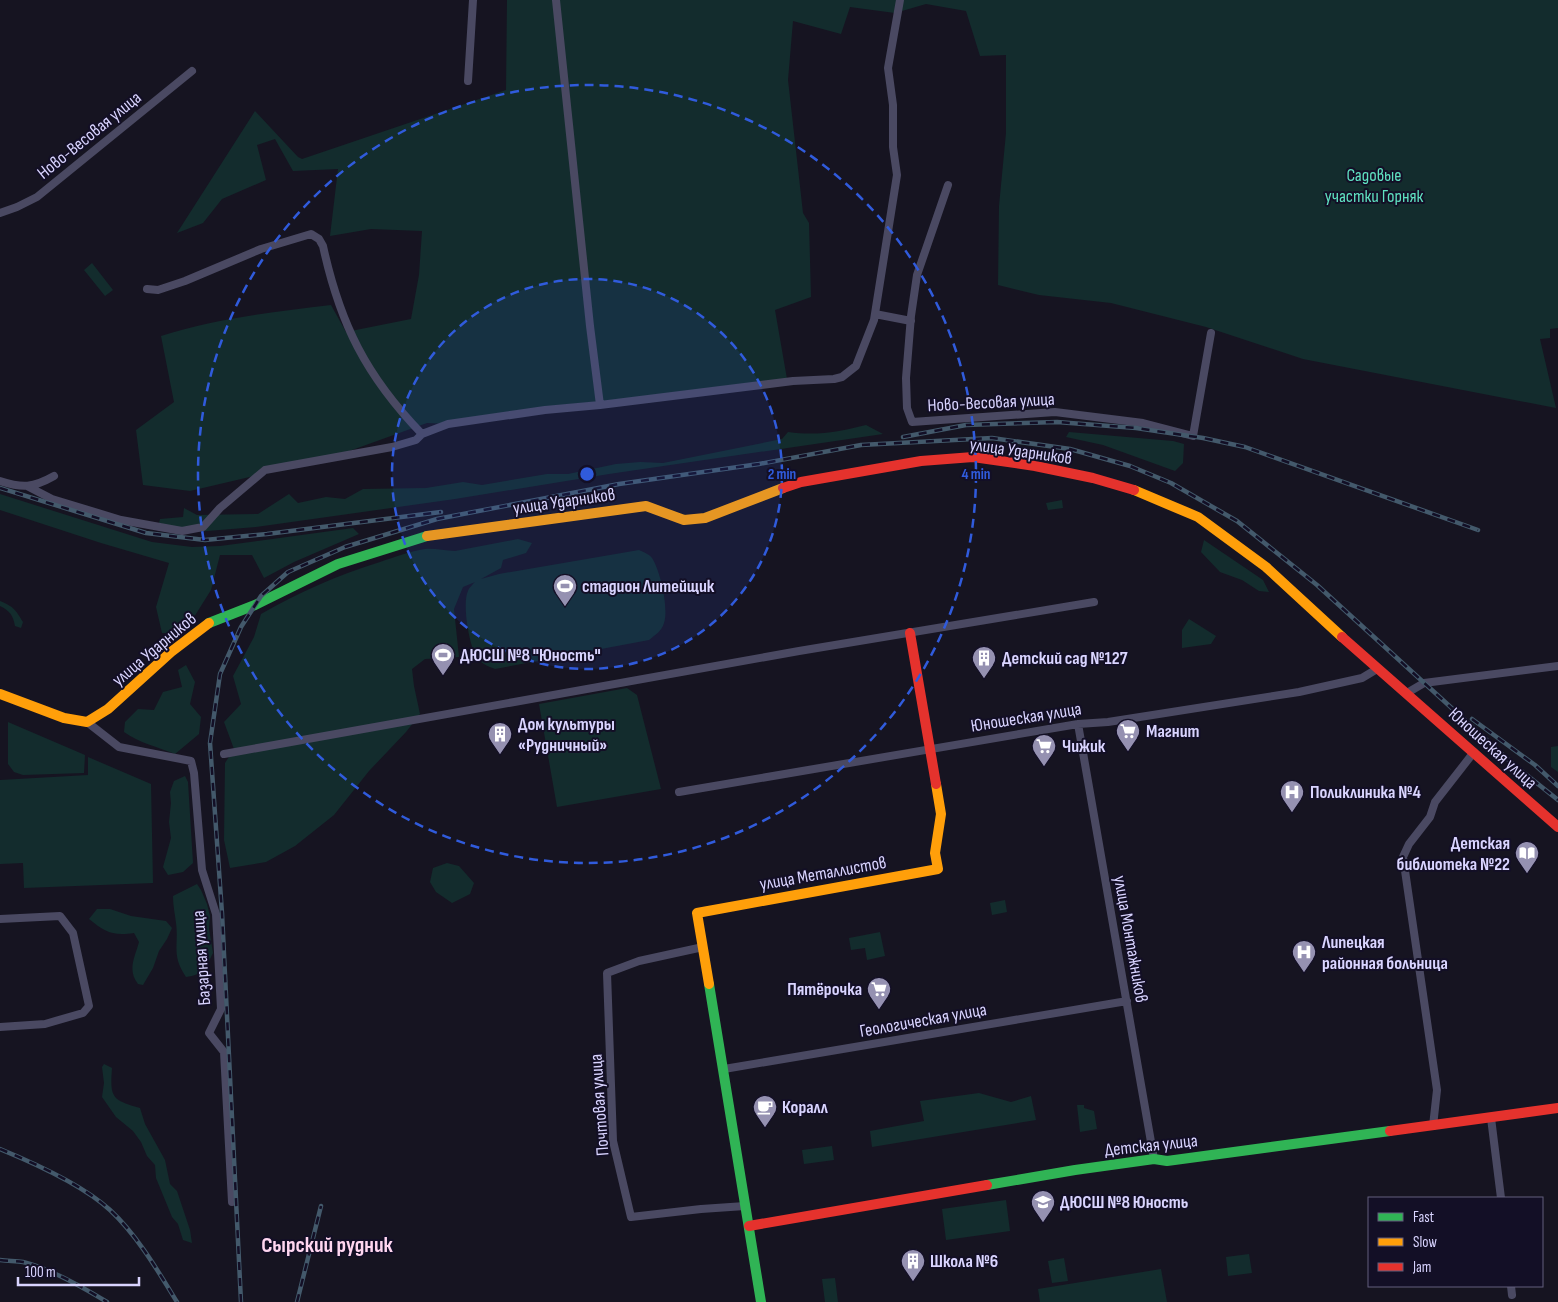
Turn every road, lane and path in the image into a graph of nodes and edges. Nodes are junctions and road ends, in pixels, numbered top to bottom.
1 (474, 0) edge
2 (556, 0) edge
3 (900, 0) edge
4 (192, 71) dead end
5 (468, 81) dead end
6 (948, 185) dead end
7 (0, 213) edge
8 (147, 289) dead end
9 (875, 314) junction
10 (910, 321) junction
11 (1211, 333) dead end
12 (600, 405) junction
13 (422, 434) junction
14 (54, 476) dead end
15 (0, 481) edge
16 (27, 486) junction
17 (1172, 506) joint
18 (1094, 602) dead end
19 (910, 633) junction
20 (1558, 666) edge
21 (1377, 669) junction
22 (1407, 693) junction
23 (0, 694) edge
24 (87, 722) junction
25 (1078, 724) junction
26 (930, 749) junction
27 (1474, 752) junction
28 (224, 754) dead end
29 (678, 792) dead end
30 (1558, 827) edge
31 (0, 919) edge
32 (702, 947) junction
33 (1127, 1001) junction
34 (0, 1027) edge
35 (724, 1069) junction
36 (1558, 1108) edge
37 (1491, 1118) junction
38 (1433, 1126) junction
39 (1154, 1159) junction
40 (1501, 1197) edge
41 (232, 1202) dead end
42 (745, 1206) junction
43 (750, 1226) junction
44 (1511, 1287) edge
45 (1512, 1295) dead end
46 (760, 1302) edge

1 - 5 street
2 - 12 street
3 - 9 street
4 - 7 street, Ново-Весовая улица
6 - 10 street, Ново-Весовая улица
8 - 13 street
9 - 10 street
9 - 12 street
10 - 11 street, Ново-Весовая улица
12 - 13 street
13 - 16 street
14 - 16 street
15 - 16 street
17 - 21 street, Юношеская улица
17 - 24 street, улица Ударников
18 - 19 street
19 - 26 street
19 - 28 street
20 - 22 street, Юношеская улица
21 - 22 street, Юношеская улица
21 - 25 street, Юношеская улица
22 - 27 street, Юношеская улица
23 - 24 street
24 - 41 street, Базарная улица
25 - 26 street, Юношеская улица
25 - 33 street, улица Монтажников
26 - 29 street, Юношеская улица
26 - 32 street, улица Металлистов
27 - 30 street, Юношеская улица
27 - 38 street
31 - 34 street
32 - 35 street
32 - 42 street, Почтовая улица
33 - 35 street, Геологическая улица
33 - 39 street, улица Монтажников
35 - 42 street
36 - 37 street, Детская улица
37 - 38 street, Детская улица
37 - 40 street
38 - 39 street, Детская улица
39 - 43 street, Детская улица
42 - 43 street
43 - 46 street
44 - 45 street

